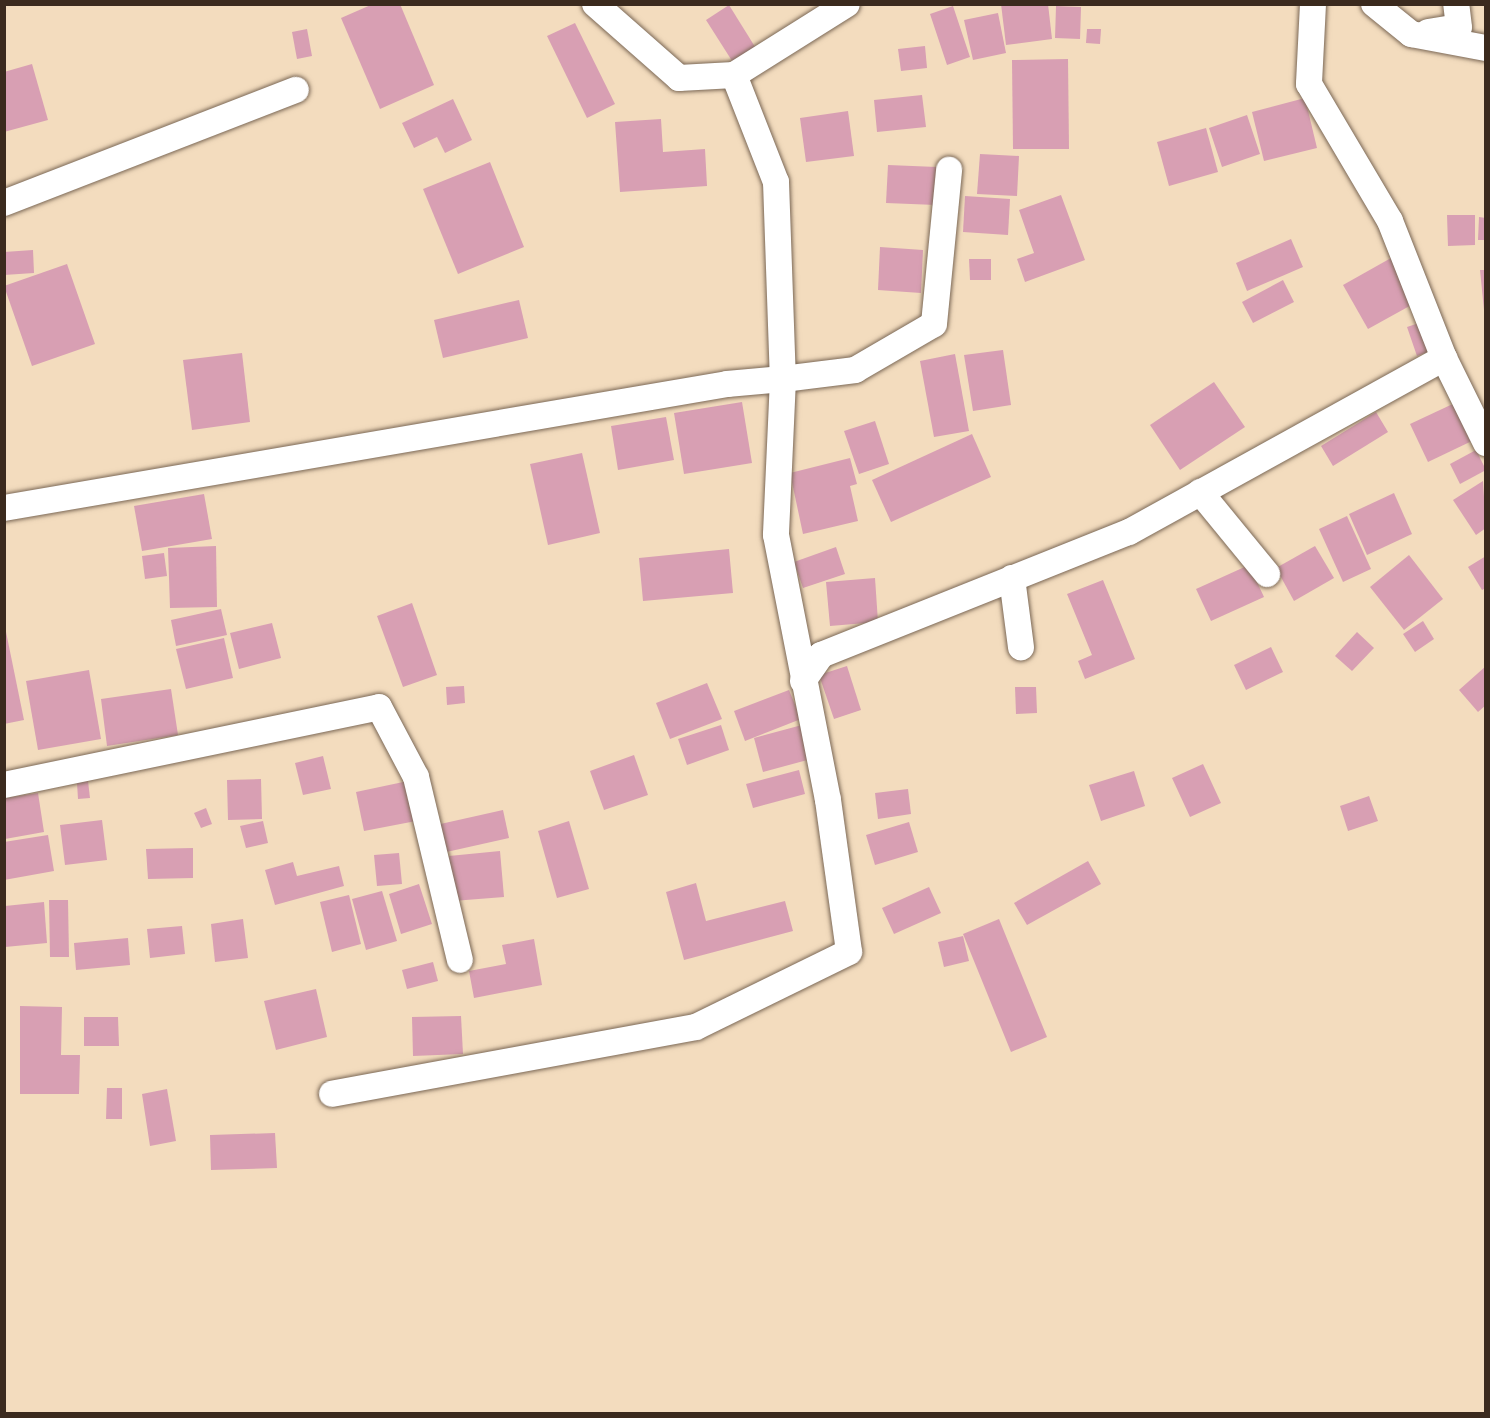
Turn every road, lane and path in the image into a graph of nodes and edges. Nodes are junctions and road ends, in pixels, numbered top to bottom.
1 (595, 4) edge
2 (847, 4) edge
3 (1313, 4) edge
4 (1374, 4) edge
5 (1456, 4) edge
6 (1411, 34) junction
7 (1485, 48) edge
8 (734, 75) junction
9 (296, 90) dead end
10 (949, 170) dead end
11 (4, 203) edge
12 (1444, 358) junction
13 (783, 379) junction
14 (1485, 443) edge
15 (1200, 492) junction
16 (4, 508) edge
17 (1268, 574) dead end
18 (1012, 578) junction
19 (1021, 647) dead end
20 (803, 681) junction
21 (4, 785) edge
22 (460, 960) dead end
23 (332, 1094) dead end

1 - 8 street
2 - 8 street
3 - 12 street
4 - 6 street
5 - 6 street
6 - 7 street
8 - 13 street
9 - 11 street
10 - 13 street
12 - 14 street
12 - 15 street
13 - 16 street
13 - 20 street
15 - 17 street
15 - 18 street
18 - 19 street
18 - 20 street
20 - 23 street
21 - 22 street

